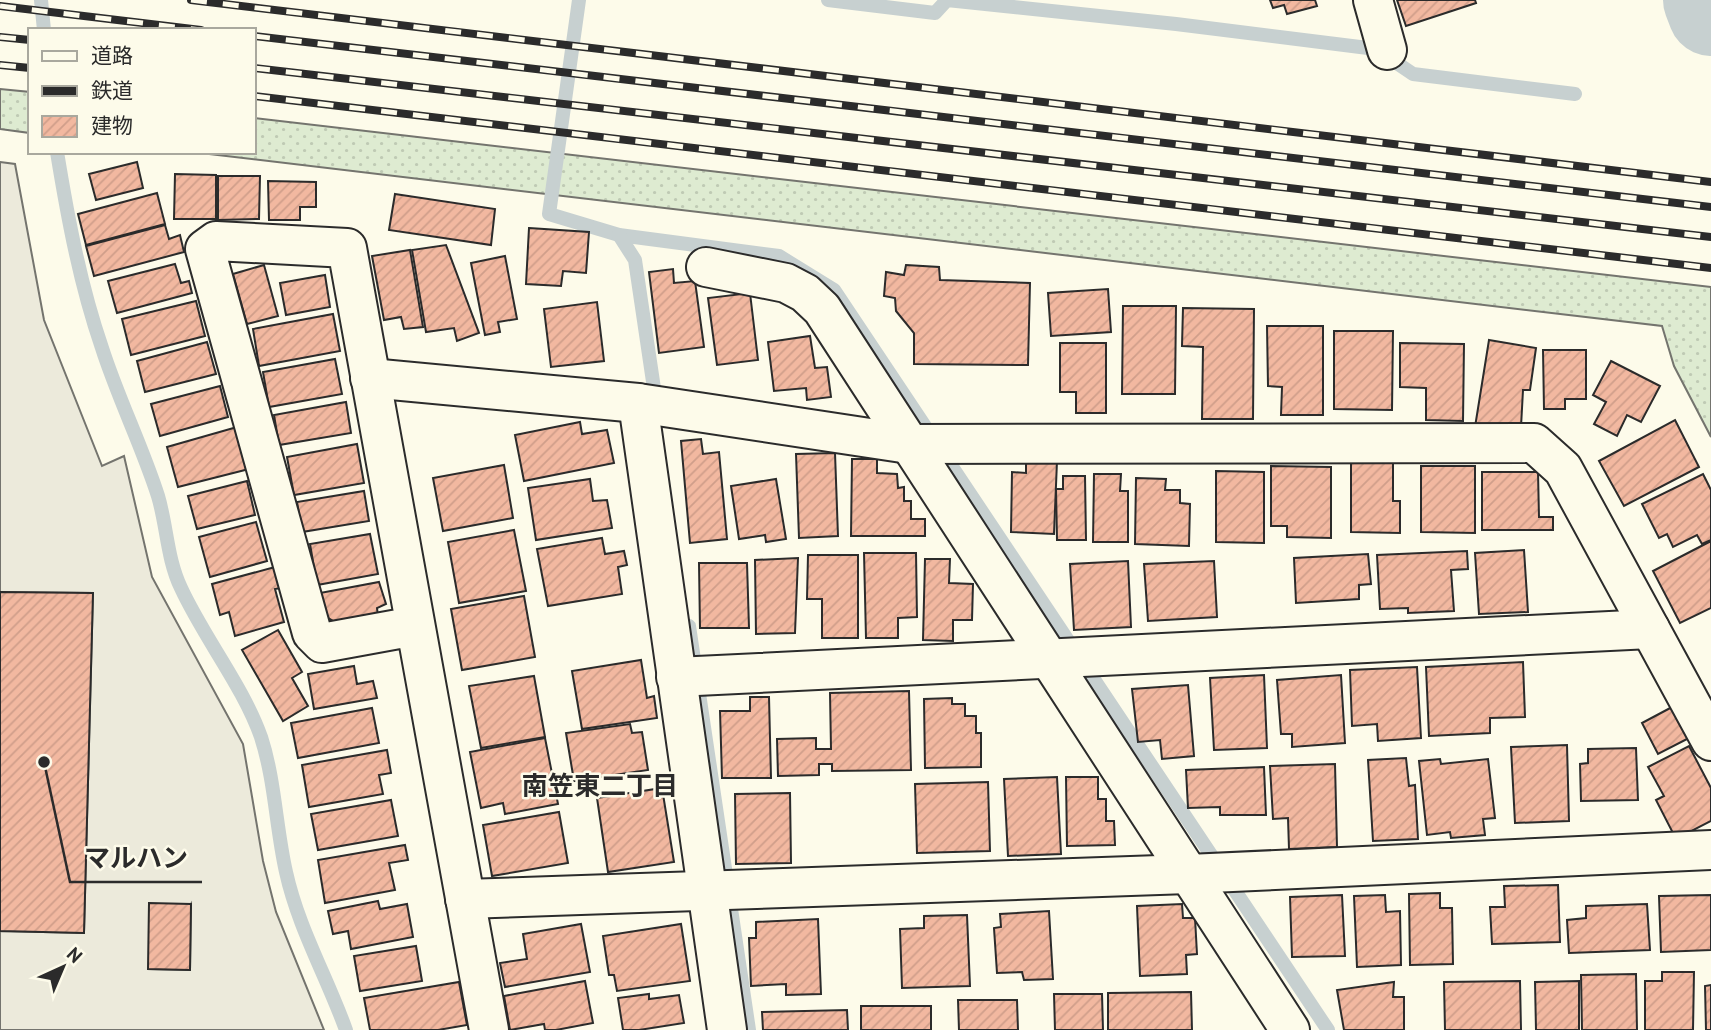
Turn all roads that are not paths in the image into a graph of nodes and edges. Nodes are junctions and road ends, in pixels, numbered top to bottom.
1 (1373, 0) edge
2 (1387, 50) dead end
3 (706, 267) dead end
4 (370, 378) junction
5 (638, 403) junction
6 (909, 444) junction
7 (415, 626) junction
8 (1650, 629) junction
9 (1048, 658) junction
10 (676, 677) junction
11 (1711, 741) edge
12 (1711, 850) edge
13 (1188, 874) junction
14 (706, 889) junction
15 (465, 899) junction
16 (489, 1030) edge
17 (727, 1030) edge
18 (1290, 1030) edge

1 - 2 street
3 - 6 street
4 - 5 street
4 - 7 street
4 - 7 street
5 - 6 street
5 - 10 street
6 - 8 street
6 - 9 street
7 - 15 street
8 - 9 street
8 - 11 street
9 - 10 street
9 - 13 street
10 - 14 street
12 - 13 street
13 - 14 street
13 - 18 street
14 - 15 street
14 - 17 street
15 - 16 street

